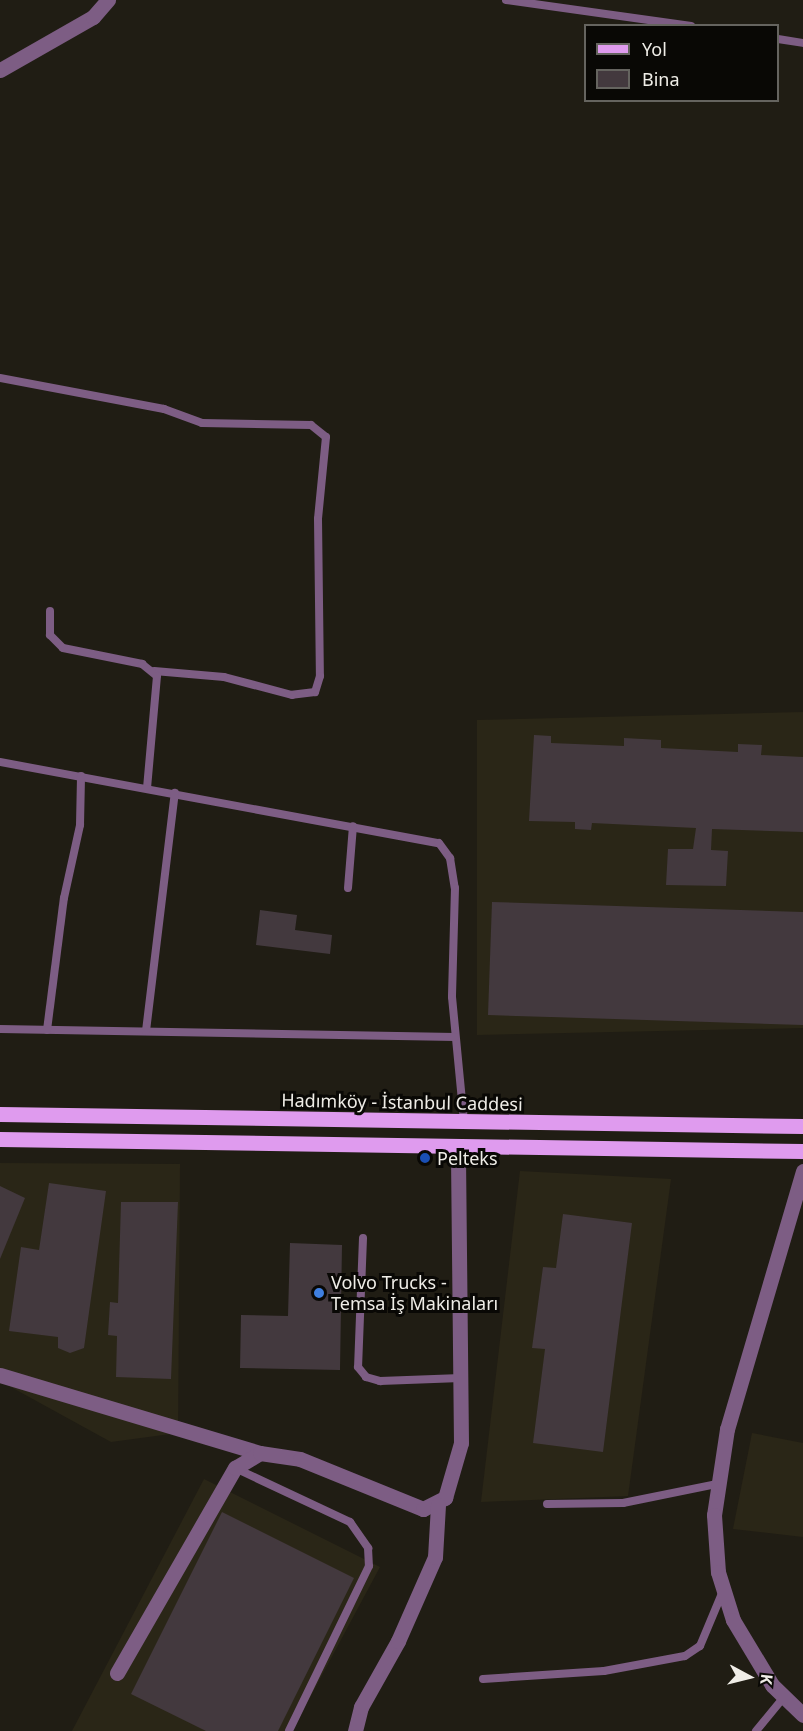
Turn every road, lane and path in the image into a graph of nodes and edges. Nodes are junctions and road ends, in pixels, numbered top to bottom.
1 (108, 0) edge
2 (506, 0) edge
3 (677, 24) edge
4 (779, 39) edge
5 (803, 43) edge
6 (0, 70) edge
7 (0, 378) edge
8 (50, 611) dead end
9 (154, 671) junction
10 (0, 762) edge
11 (81, 776) junction
12 (147, 788) junction
13 (175, 793) junction
14 (353, 826) junction
15 (348, 888) dead end
16 (0, 1029) edge
17 (47, 1030) junction
18 (146, 1031) junction
19 (455, 1037) junction
20 (0, 1114) edge
21 (465, 1123) junction
22 (803, 1126) edge
23 (0, 1139) edge
24 (458, 1147) junction
25 (803, 1151) edge
26 (803, 1172) edge
27 (363, 1238) dead end
28 (0, 1375) edge
29 (462, 1378) junction
30 (261, 1453) junction
31 (235, 1468) junction
32 (716, 1484) junction
33 (547, 1504) dead end
34 (438, 1505) junction
35 (724, 1590) junction
36 (117, 1673) dead end
37 (483, 1679) dead end
38 (784, 1697) junction
39 (803, 1715) edge
40 (289, 1731) edge
41 (355, 1731) edge
42 (756, 1731) edge

1 - 6 street
2 - 3 lane
4 - 5 lane
7 - 9 lane
8 - 9 lane
9 - 12 lane
10 - 11 lane
11 - 12 lane
11 - 17 lane
12 - 13 lane
13 - 14 lane
13 - 18 lane
14 - 15 lane
14 - 19 lane
16 - 17 lane
17 - 18 lane
18 - 19 lane
19 - 21 lane
20 - 21 main road, Hadımköy - İstanbul Caddesi
21 - 22 main road, Hadımköy - İstanbul Caddesi
23 - 24 main road
24 - 25 main road
24 - 29 street
26 - 32 street
27 - 29 lane
28 - 30 street
29 - 34 street
30 - 31 street
30 - 34 street
31 - 36 street
31 - 40 lane
32 - 33 lane
32 - 35 street
34 - 41 street
35 - 37 lane
35 - 38 street
38 - 39 street
38 - 42 lane

